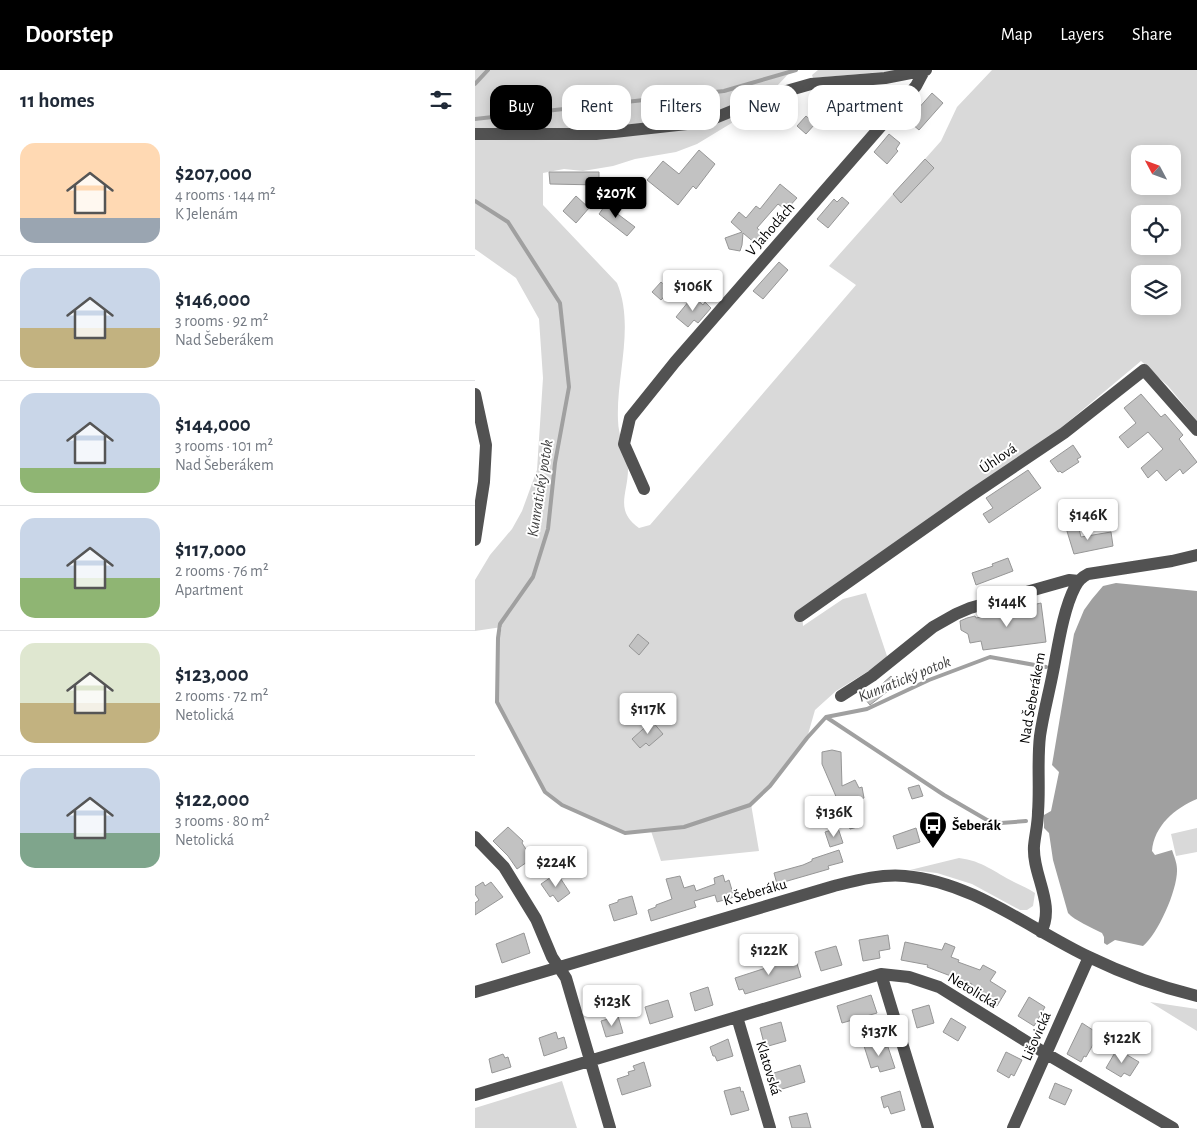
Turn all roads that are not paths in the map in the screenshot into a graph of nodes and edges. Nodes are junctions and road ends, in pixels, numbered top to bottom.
1 (925, 70) edge
2 (475, 134) edge
3 (475, 394) edge
4 (1197, 430) edge
5 (644, 489) dead end
6 (475, 540) edge
7 (1197, 555) edge
8 (1079, 581) junction
9 (800, 616) dead end
10 (841, 696) dead end
11 (475, 837) edge
12 (1041, 932) junction
13 (1089, 958) junction
14 (560, 967) junction
15 (881, 974) junction
16 (475, 992) edge
17 (1197, 996) edge
18 (737, 1018) junction
19 (1045, 1053) junction
20 (591, 1060) junction
21 (475, 1095) edge
22 (610, 1128) edge
23 (770, 1128) edge
24 (928, 1128) edge
25 (1013, 1128) edge
26 (1173, 1128) edge

1 - 2 street
1 - 5 street, V Jahodách
3 - 6 street
4 - 9 street, Úhlová
7 - 8 street
8 - 10 street
8 - 12 street, Nad Šeberákem
11 - 14 street
12 - 13 street, K Šeberáku
12 - 14 street, K Šeberáku
13 - 17 street, K Šeberáku
13 - 19 street, Lišovická
14 - 16 street, K Šeberáku
14 - 20 street
15 - 18 street, Netolická
15 - 19 street, Netolická
15 - 24 street
18 - 20 street, Netolická
18 - 23 street, Klatovská
19 - 25 street, Lišovická
19 - 26 street, Netolická
20 - 21 street, Netolická
20 - 22 street

